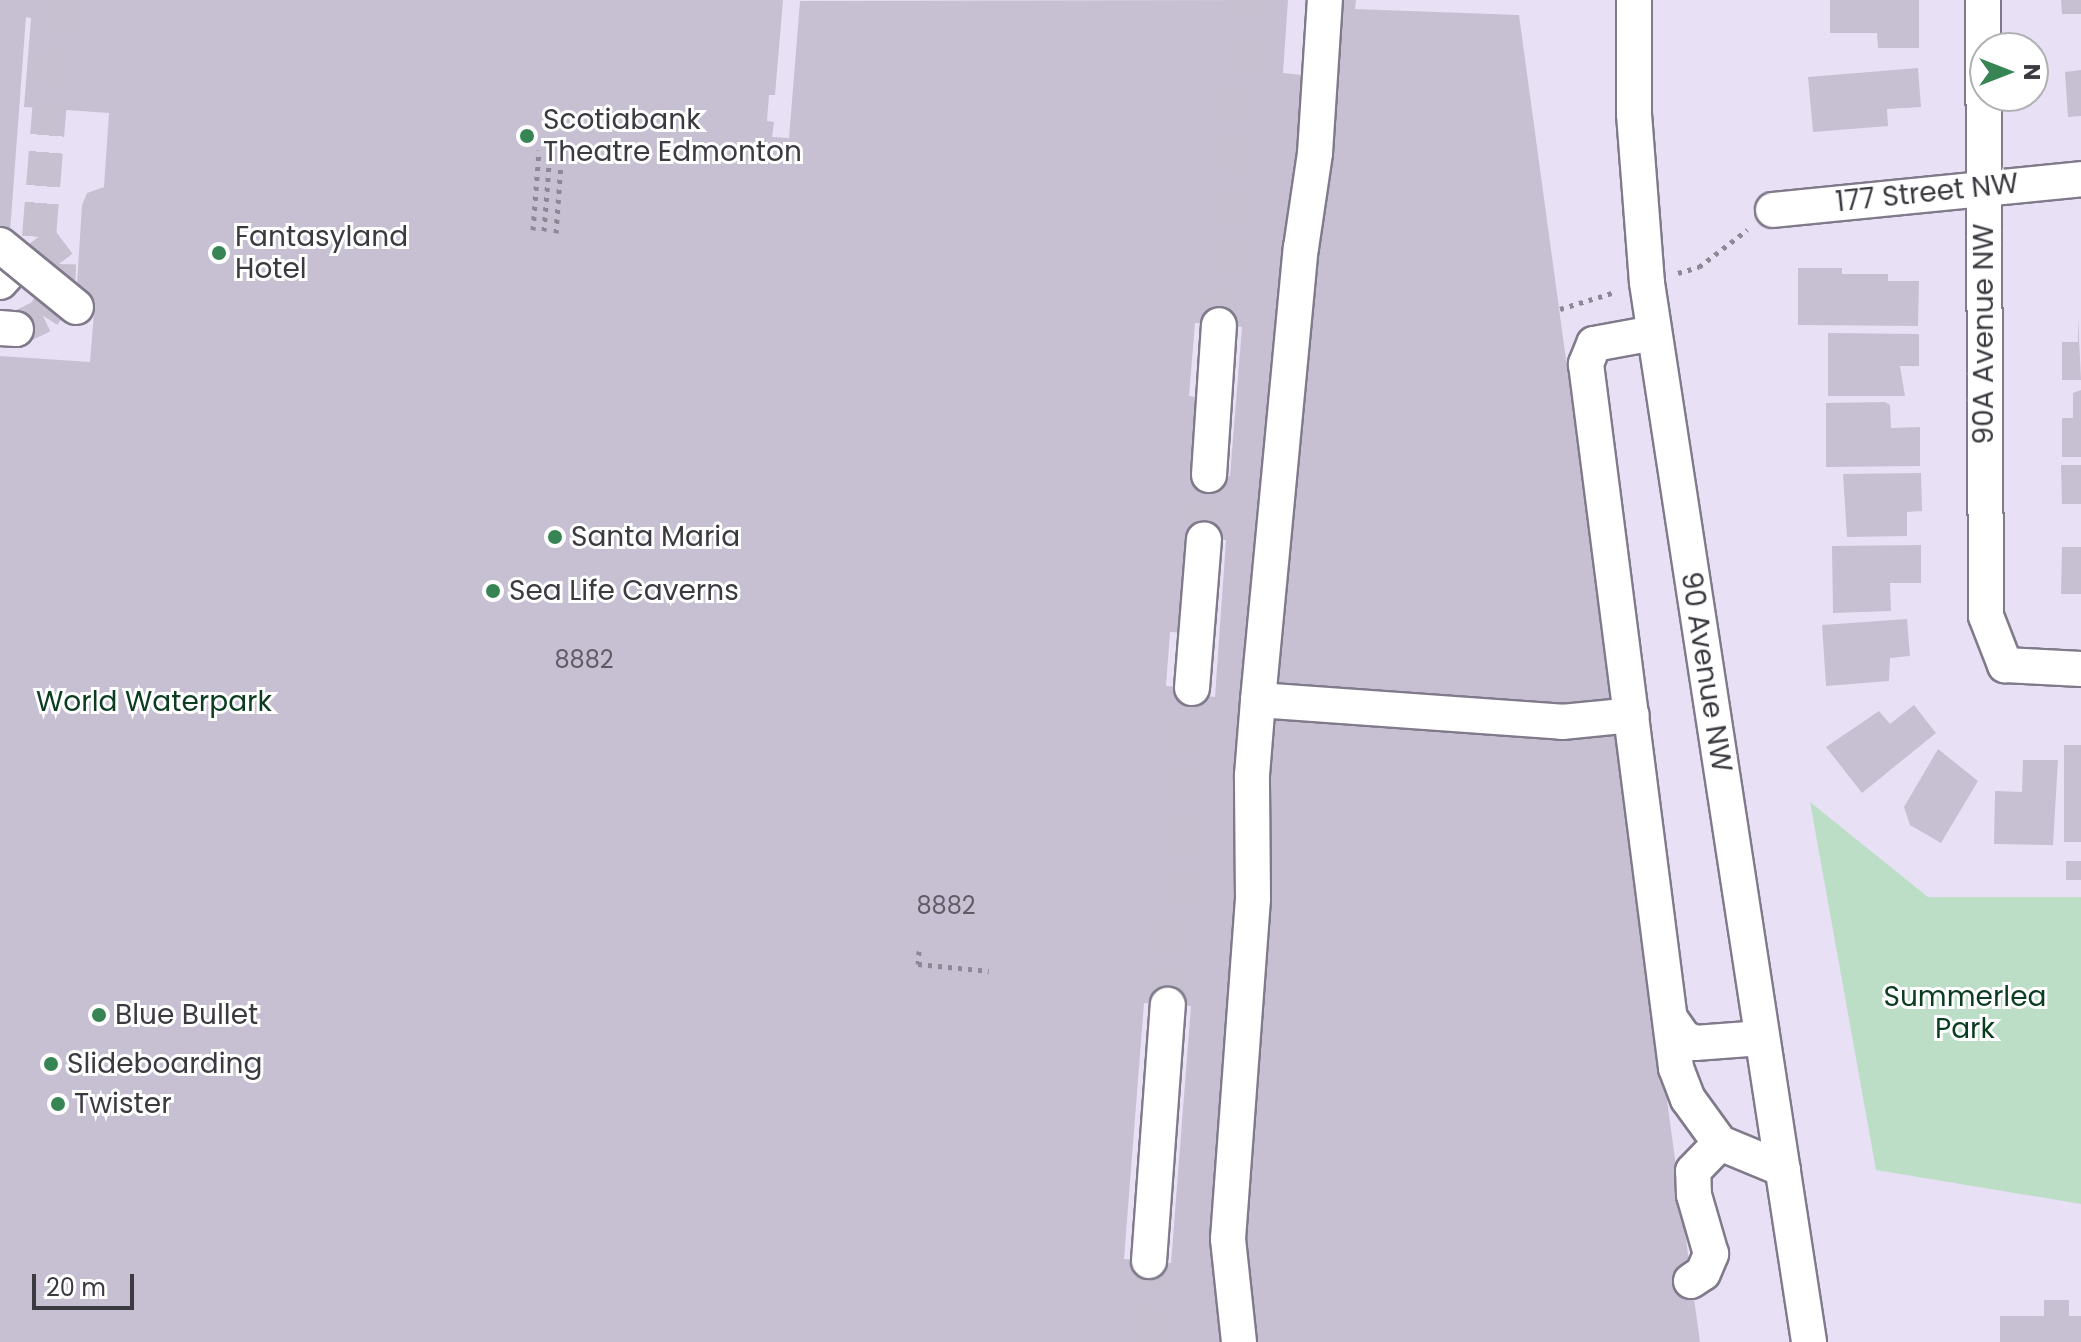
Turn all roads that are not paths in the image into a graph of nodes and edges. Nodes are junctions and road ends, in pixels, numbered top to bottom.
1 (1634, 0) edge
2 (1983, 0) edge
3 (1325, 3) edge
4 (2081, 179) edge
5 (1983, 186) junction
6 (1773, 210) dead end
7 (3, 267) edge
8 (76, 307) dead end
9 (1219, 325) tunnel mouth
10 (1654, 333) junction
11 (1209, 475) tunnel mouth
12 (1204, 539) tunnel mouth
13 (2081, 669) edge
14 (1192, 688) tunnel mouth
15 (1258, 700) junction
16 (1632, 715) junction
17 (1168, 1005) tunnel mouth
18 (1672, 1021) junction
19 (1762, 1038) junction
20 (1720, 1143) junction
21 (1783, 1169) junction
22 (1149, 1261) tunnel mouth
23 (1691, 1281) dead end
24 (1239, 1342) edge
25 (1809, 1342) edge

1 - 10 street, 90 Avenue NW
2 - 5 street, 90A Avenue NW
3 - 15 street
4 - 5 street, 177 Street NW
5 - 6 street, 177 Street NW
5 - 13 street, 90A Avenue NW
7 - 8 street, bridge
9 - 11 street
10 - 16 street
10 - 19 street, 90 Avenue NW
12 - 14 street
15 - 16 street
15 - 24 street
16 - 18 street
17 - 22 street
18 - 19 street
18 - 20 street
19 - 21 street, 90 Avenue NW
20 - 21 street
20 - 23 street
21 - 25 street, 90 Avenue NW

